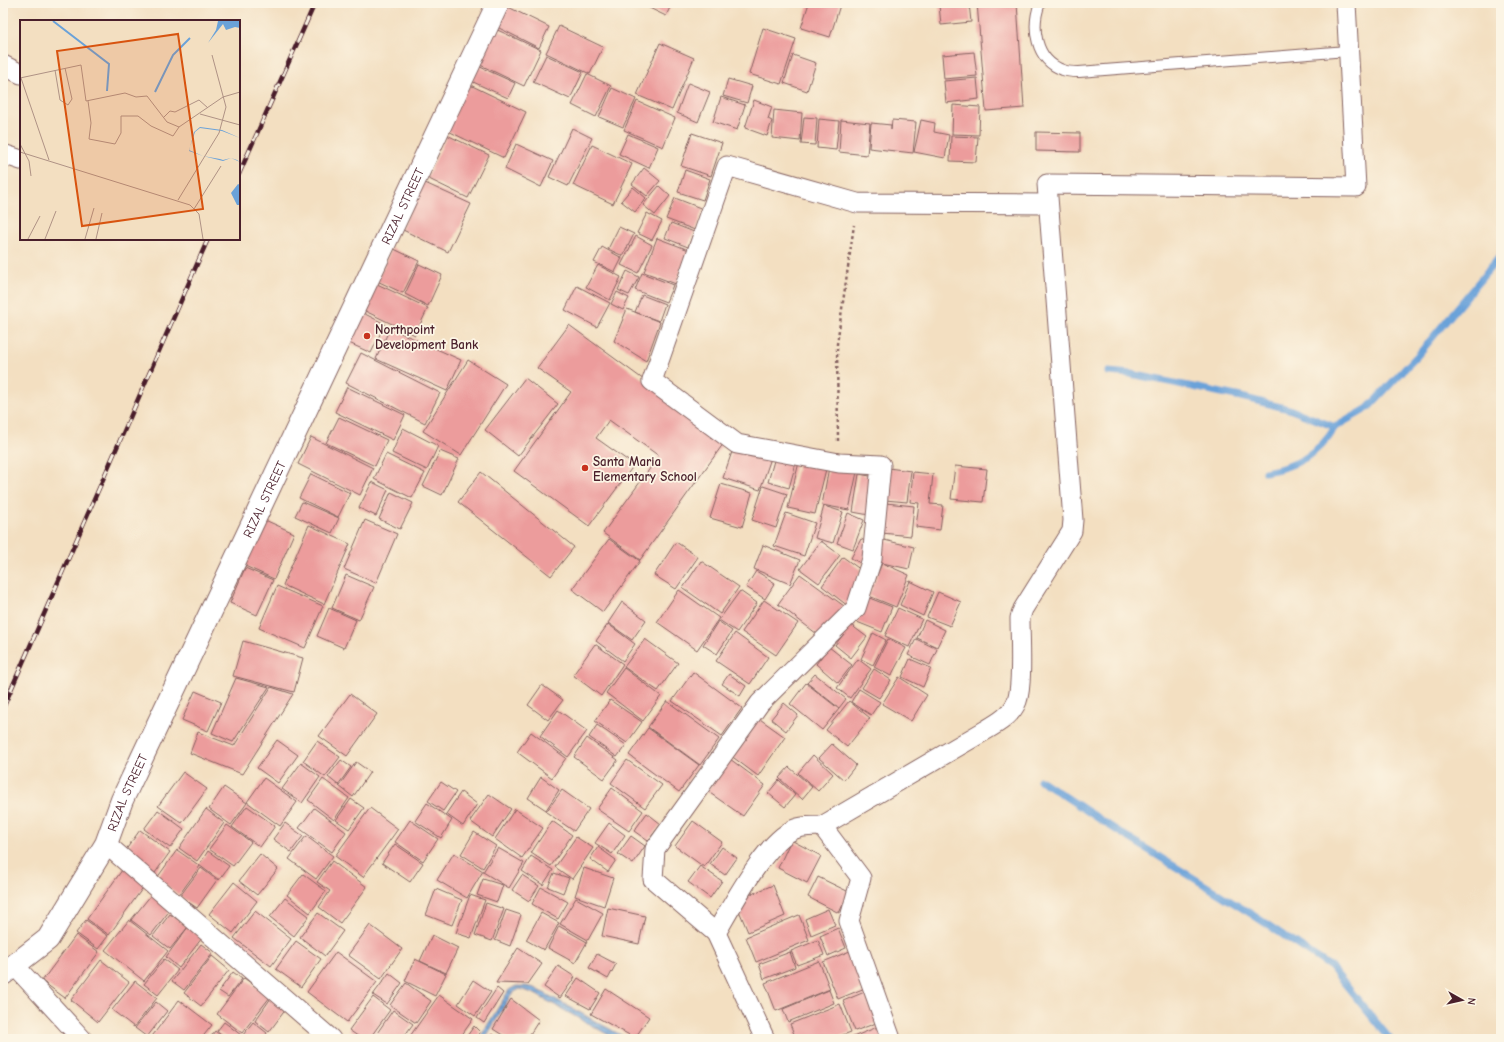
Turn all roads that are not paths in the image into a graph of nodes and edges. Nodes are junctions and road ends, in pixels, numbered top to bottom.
1 (498, 3) edge
2 (1040, 3) edge
3 (1346, 3) edge
4 (1347, 51) junction
5 (3, 65) edge
6 (20, 74) edge
7 (3, 154) edge
8 (20, 160) edge
9 (1047, 204) junction
10 (822, 826) junction
11 (106, 844) junction
12 (716, 933) junction
13 (9, 970) edge
14 (82, 1039) edge
15 (331, 1039) edge
16 (765, 1039) edge
17 (891, 1039) edge

1 - 11 street, RIZAL STREET
2 - 4 lane
3 - 4 street
4 - 9 street
5 - 6 street
7 - 8 street
9 - 10 street
9 - 12 street
10 - 12 street
10 - 17 street
11 - 13 street, RIZAL STREET
11 - 15 street
12 - 16 street
13 - 14 street

